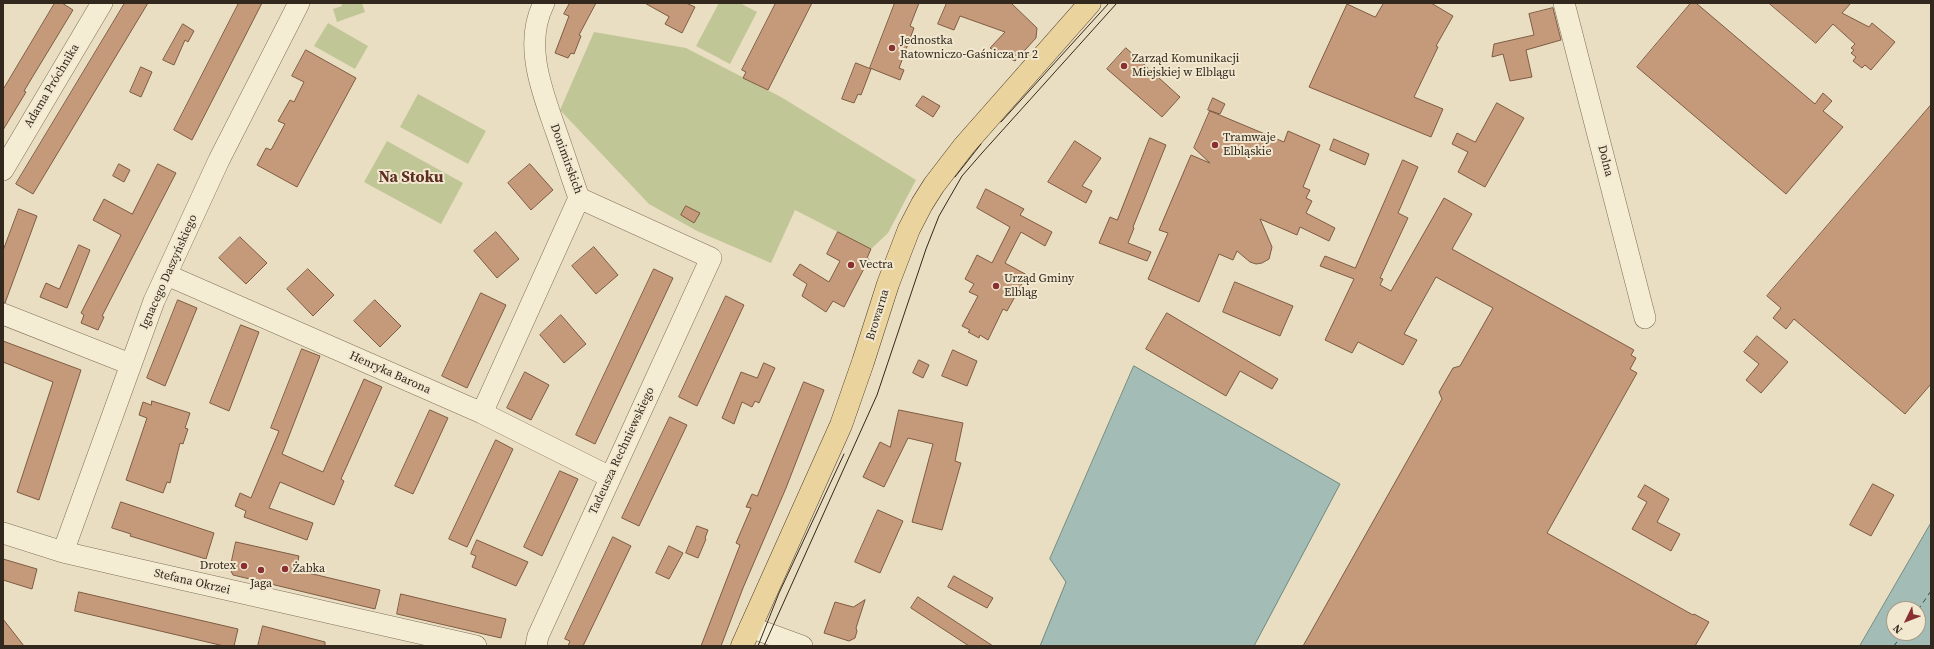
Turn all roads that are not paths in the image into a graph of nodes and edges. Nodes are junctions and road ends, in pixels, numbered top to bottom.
1 (102, 3) edge
2 (300, 3) edge
3 (544, 3) edge
4 (1090, 3) edge
5 (1564, 3) edge
6 (3, 170) edge
7 (579, 198) junction
8 (711, 258) joint
9 (167, 275) junction
10 (3, 314) edge
11 (1645, 318) dead end
12 (130, 364) junction
13 (482, 413) junction
14 (610, 477) junction
15 (3, 533) edge
16 (63, 552) junction
17 (746, 637) edge
18 (476, 646) edge
19 (536, 646) edge
20 (802, 646) edge

1 - 6 street, Adama Próchnika
2 - 9 street, Ignacego Daszyńskiego
3 - 7 street, Donimirskich
4 - 17 main road, Browarna
5 - 11 street, Dolna
7 - 8 street, Donimirskich
7 - 13 street
8 - 14 street, Tadeusza Rechniewskiego
9 - 12 street, Ignacego Daszyńskiego
9 - 13 street, Henryka Barona
10 - 12 street
12 - 16 street, Ignacego Daszyńskiego
13 - 14 street, Henryka Barona
14 - 19 street, Tadeusza Rechniewskiego
15 - 16 street, Stefana Okrzei
16 - 18 street, Stefana Okrzei
17 - 20 street

